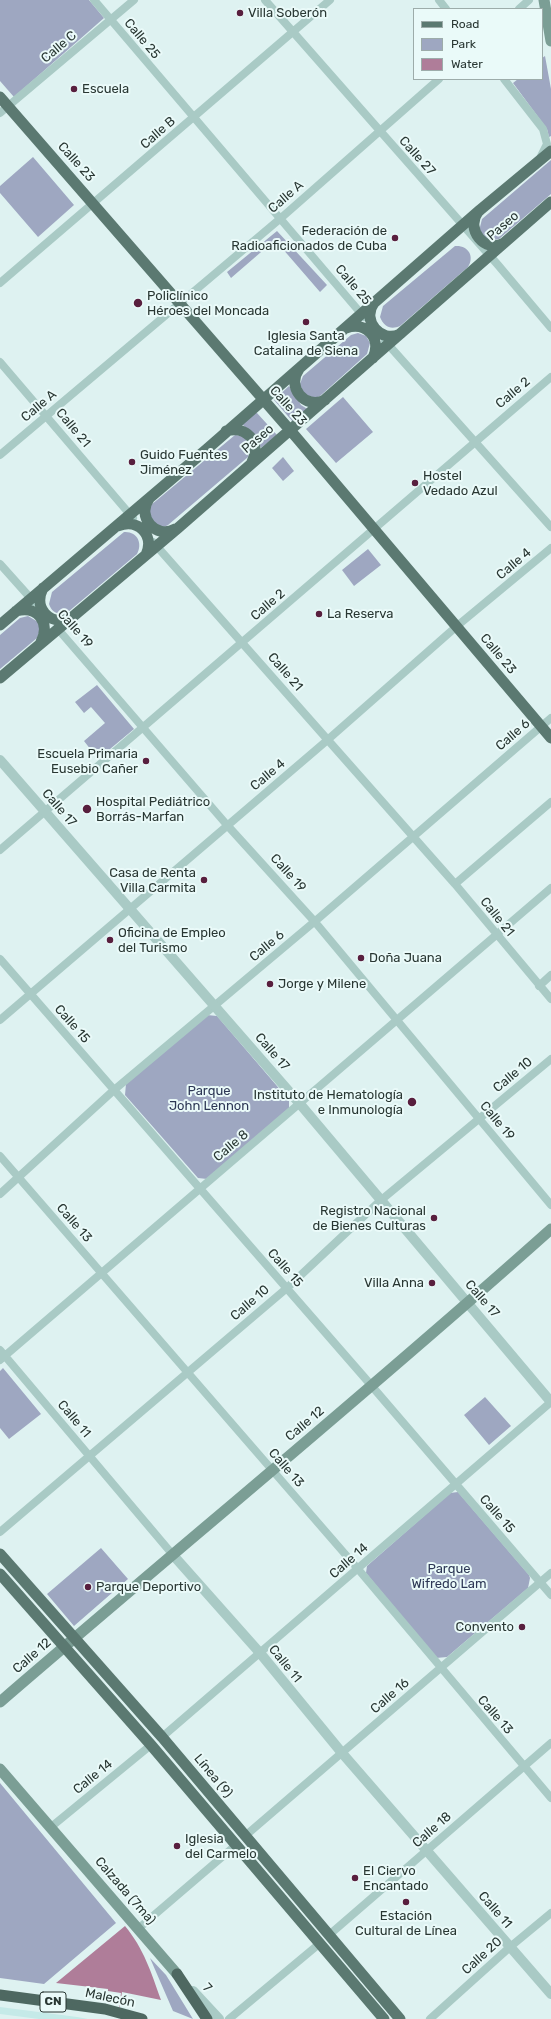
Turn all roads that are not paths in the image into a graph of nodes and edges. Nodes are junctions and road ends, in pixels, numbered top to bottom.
1 (94, 0) edge
2 (134, 0) edge
3 (265, 0) edge
4 (330, 0) edge
5 (439, 0) edge
6 (529, 0) edge
7 (544, 0) edge
8 (445, 8) edge
9 (520, 8) edge
10 (111, 20) junction
11 (293, 32) junction
12 (551, 41) edge
13 (438, 80) edge
14 (505, 80) edge
15 (0, 98) edge
16 (4, 110) edge
17 (194, 118) junction
18 (379, 131) junction
19 (551, 150) edge
20 (537, 163) junction
21 (551, 202) edge
22 (94, 203) junction
23 (480, 210) junction
24 (281, 218) junction
25 (463, 225) junction
26 (451, 236) junction
27 (476, 240) junction
28 (508, 241) junction
29 (490, 256) junction
30 (478, 266) junction
31 (0, 283) edge
32 (376, 301) junction
33 (180, 303) junction
34 (362, 314) junction
35 (346, 328) junction
36 (551, 328) edge
37 (375, 329) junction
38 (403, 332) junction
39 (388, 345) junction
40 (373, 358) junction
41 (0, 362) edge
42 (300, 367) junction
43 (551, 377) edge
44 (328, 398) junction
45 (263, 400) junction
46 (46, 415) junction
47 (290, 430) junction
48 (226, 431) junction
49 (475, 441) junction
50 (0, 455) edge
51 (252, 462) junction
52 (150, 496) junction
53 (130, 515) junction
54 (118, 526) junction
55 (551, 527) edge
56 (178, 528) junction
57 (373, 529) junction
58 (143, 530) junction
59 (156, 545) junction
60 (551, 548) edge
61 (146, 556) junction
62 (0, 564) edge
63 (43, 588) junction
64 (31, 598) junction
65 (16, 611) junction
66 (44, 613) junction
67 (69, 619) junction
68 (0, 625) edge
69 (457, 626) junction
70 (57, 628) junction
71 (41, 642) junction
72 (243, 643) junction
73 (0, 678) edge
74 (551, 718) edge
75 (541, 726) junction
76 (144, 728) junction
77 (551, 738) edge
78 (328, 740) junction
79 (0, 760) edge
80 (551, 802) edge
81 (45, 811) junction
82 (227, 825) junction
83 (413, 836) junction
84 (0, 850) edge
85 (455, 884) junction
86 (551, 888) edge
87 (130, 909) junction
88 (315, 922) junction
89 (496, 935) junction
90 (0, 959) edge
91 (551, 975) edge
92 (539, 986) junction
93 (30, 994) junction
94 (551, 999) edge
95 (214, 1006) junction
96 (0, 1020) edge
97 (396, 1021) junction
98 (551, 1060) edge
99 (114, 1090) junction
100 (300, 1104) junction
101 (478, 1120) junction
102 (0, 1156) edge
103 (19, 1178) junction
104 (200, 1189) junction
105 (0, 1194) edge
106 (380, 1201) junction
107 (551, 1205) edge
108 (551, 1228) edge
109 (101, 1274) junction
110 (287, 1288) junction
111 (468, 1302) junction
112 (2, 1355) edge
113 (188, 1373) junction
114 (372, 1386) junction
115 (551, 1402) edge
116 (88, 1457) junction
117 (272, 1470) junction
118 (456, 1484) junction
119 (0, 1532) edge
120 (0, 1554) edge
121 (173, 1555) junction
122 (358, 1570) junction
123 (551, 1573) edge
124 (0, 1574) edge
125 (540, 1582) junction
126 (551, 1595) edge
127 (74, 1638) junction
128 (64, 1647) junction
129 (260, 1653) junction
130 (440, 1669) junction
131 (0, 1702) edge
132 (162, 1737) junction
133 (551, 1743) edge
134 (151, 1745) junction
135 (342, 1753) junction
136 (523, 1766) junction
137 (0, 1769) edge
138 (551, 1798) edge
139 (51, 1827) junction
140 (245, 1836) junction
141 (236, 1845) junction
142 (427, 1851) junction
143 (551, 1913) edge
144 (139, 1928) junction
145 (329, 1935) junction
146 (319, 1944) junction
147 (510, 1947) junction
148 (177, 1974) junction
149 (551, 1994) edge
150 (0, 1995) edge
151 (126, 2015) edge
152 (142, 2019) edge
153 (207, 2019) edge
154 (219, 2019) edge
155 (229, 2019) edge
156 (384, 2019) edge
157 (400, 2019) edge
158 (430, 2019) edge

1 - 10 street, Calle 25
2 - 10 street, Calle C
3 - 11 street, Calle 27
4 - 11 street, Calle B
5 - 8 street
6 - 9 street
7 - 12 main road
10 - 16 street, Calle C
10 - 17 street, Calle 25
11 - 17 street, Calle B
11 - 18 street, Calle 27
13 - 18 street, Calle A
14 - 20 street
15 - 16 main road, Calle 23
16 - 22 main road, Calle 23
17 - 22 street, Calle B
17 - 24 street, Calle 25
18 - 24 street, Calle A
18 - 25 street, Calle 27
19 - 20 main road, Paseo
20 - 23 main road, Paseo
21 - 28 main road, Paseo
22 - 31 street, Calle B
22 - 33 main road, Calle 23
23 - 25 main road, Paseo
23 - 28 main road
24 - 33 street, Calle A
24 - 34 street, Calle 25
25 - 26 main road, Paseo
25 - 27 street, Calle 27
26 - 27 main road
26 - 32 main road, Paseo
27 - 29 street, Calle 27
27 - 30 main road
28 - 29 main road, Paseo
29 - 30 main road, Paseo
29 - 36 street, Calle 27
30 - 38 main road, Paseo
32 - 34 main road, Paseo
32 - 37 main road
33 - 45 main road, Calle 23
33 - 46 street, Calle A
34 - 35 main road, Paseo
34 - 37 street, Calle 25
35 - 40 main road
35 - 42 main road, Paseo
37 - 38 main road
37 - 39 street, Calle 25
38 - 39 main road, Paseo
39 - 40 main road, Paseo
39 - 49 street, Calle 25
40 - 44 main road, Paseo
41 - 46 street, Calle 21
42 - 44 main road
42 - 45 main road, Paseo
43 - 49 street, Calle 2
44 - 47 main road, Paseo
45 - 47 main road, Calle 23
45 - 48 main road, Paseo
46 - 50 street, Calle A
46 - 53 street, Calle 21
47 - 51 main road, Paseo
47 - 57 main road, Calle 23
48 - 51 main road
48 - 52 main road, Paseo
49 - 55 street, Calle 25
49 - 57 street, Calle 2
51 - 56 main road, Paseo
52 - 53 main road, Paseo
52 - 56 main road
53 - 54 main road, Paseo
53 - 58 street, Calle 21
54 - 58 main road
54 - 63 main road, Paseo
56 - 59 main road, Paseo
57 - 69 main road, Calle 23
57 - 72 street, Calle 2
58 - 59 street, Calle 21
58 - 61 main road
59 - 61 main road, Paseo
59 - 72 street, Calle 21
60 - 69 street, Calle 4
61 - 67 main road, Paseo
62 - 64 street, Calle 19
63 - 64 main road, Paseo
63 - 66 main road
64 - 65 main road, Paseo
64 - 66 street, Calle 19
65 - 68 main road, Paseo
65 - 71 main road
66 - 67 main road
66 - 70 street, Calle 19
67 - 70 main road, Paseo
69 - 75 main road, Calle 23
69 - 78 street, Calle 4
70 - 71 main road, Paseo
70 - 76 street, Calle 19
71 - 73 main road, Paseo
72 - 76 street, Calle 2
72 - 78 street, Calle 21
74 - 75 street, Calle 6
75 - 77 main road, Calle 23
75 - 83 street, Calle 6
76 - 81 street, Calle 2
76 - 82 street, Calle 19
78 - 82 street, Calle 4
78 - 83 street, Calle 21
79 - 81 street, Calle 17
80 - 85 street
81 - 84 street, Calle 2
81 - 87 street, Calle 17
82 - 87 street, Calle 4
82 - 88 street, Calle 19
83 - 85 street, Calle 21
83 - 88 street, Calle 6
85 - 89 street, Calle 21
86 - 89 street, Calle 8
87 - 93 street, Calle 4
87 - 95 street, Calle 17
88 - 95 street, Calle 6
88 - 97 street, Calle 19
89 - 92 street, Calle 21
89 - 97 street, Calle 8
90 - 93 street, Calle 15
91 - 92 street
92 - 94 street, Calle 21
93 - 96 street, Calle 4
93 - 99 street, Calle 15
95 - 99 street, Calle 6
95 - 100 street, Calle 17
97 - 100 street, Calle 8
97 - 101 street, Calle 19
98 - 101 street, Calle 10
99 - 103 street, Calle 6
99 - 104 street, Calle 15
100 - 104 street, Calle 8
100 - 106 street, Calle 17
101 - 106 street, Calle 10
101 - 107 street, Calle 19
102 - 103 street, Calle 13
103 - 105 street, Calle 6
103 - 109 street, Calle 13
104 - 109 street, Calle 8
104 - 110 street, Calle 15
106 - 110 street, Calle 10
106 - 111 street, Calle 17
108 - 111 main road, Calle 12
109 - 112 street, Calle 8
109 - 113 street, Calle 13
110 - 113 street, Calle 10
110 - 114 street, Calle 15
111 - 114 main road, Calle 12
111 - 115 street, Calle 17
112 - 116 street, Calle 11
113 - 116 street, Calle 10
113 - 117 street, Calle 13
114 - 117 main road, Calle 12
114 - 118 street, Calle 15
115 - 118 street, Calle 14
116 - 119 street, Calle 10
116 - 121 street, Calle 11
117 - 121 main road, Calle 12
117 - 122 street, Calle 13
118 - 122 street, Calle 14
118 - 125 street, Calle 15
120 - 127 main road, Línea (9)
121 - 127 main road, Calle 12
121 - 129 street, Calle 11
122 - 129 street, Calle 14
122 - 130 street, Calle 13
123 - 125 street, Calle 16
124 - 128 main road, Línea (9)
125 - 126 street, Calle 15
125 - 130 street, Calle 16
127 - 128 main road, Calle 12
127 - 132 main road, Línea (9)
128 - 131 main road, Calle 12
128 - 134 main road, Línea (9)
129 - 132 street, Calle 14
129 - 135 street, Calle 11
130 - 135 street, Calle 16
130 - 136 street, Calle 13
132 - 140 main road, Línea (9)
133 - 136 street, Calle 18
134 - 139 street, Calle 14
134 - 141 main road, Línea (9)
135 - 140 street, Calle 16
135 - 142 street, Calle 11
136 - 138 street, Calle 13
136 - 142 street, Calle 18
137 - 139 main road, Calzada (7ma)
139 - 144 main road, Calzada (7ma)
140 - 145 main road, Línea (9)
141 - 144 street
141 - 146 main road, Línea (9)
142 - 145 street, Calle 18
142 - 147 street, Calle 11
143 - 147 street, Calle 20
144 - 148 main road, Calzada (7ma)
145 - 157 main road, Línea (9)
146 - 155 street
146 - 156 main road, Línea (9)
147 - 149 street, Calle 11
147 - 158 street, Calle 20
148 - 153 highway
148 - 154 street, 7
150 - 151 highway, Malecón / CN
151 - 152 highway, Malecón / CN

